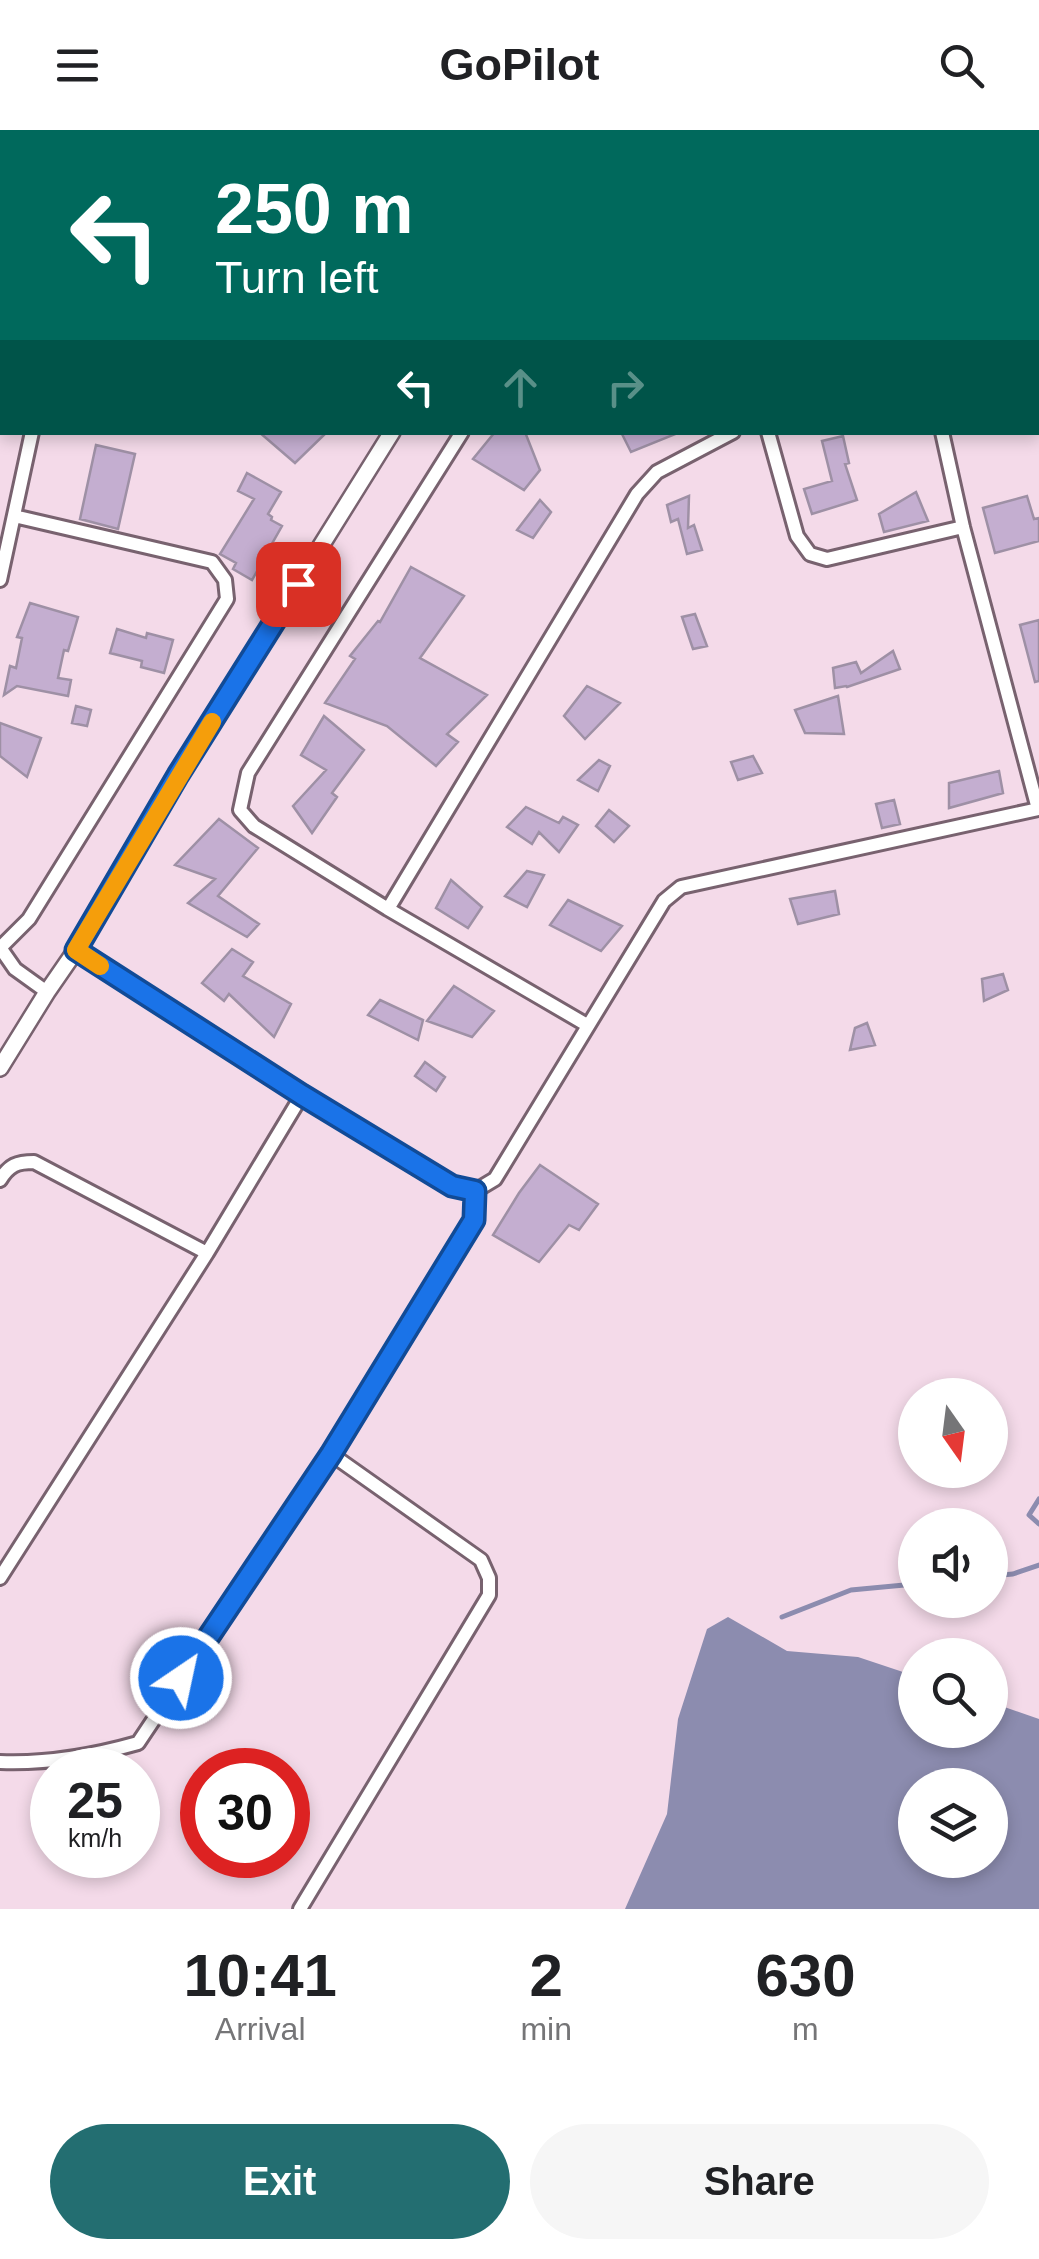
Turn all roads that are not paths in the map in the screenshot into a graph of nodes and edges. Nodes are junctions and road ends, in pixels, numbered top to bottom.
1 (31, 435) edge
2 (390, 435) edge
3 (460, 435) edge
4 (727, 435) edge
5 (769, 435) edge
6 (943, 435) edge
7 (14, 516) junction
8 (963, 527) junction
9 (0, 580) edge
10 (388, 910) junction
11 (0, 948) edge
12 (76, 950) junction
13 (47, 992) junction
14 (587, 1024) junction
15 (0, 1068) edge
16 (302, 1095) junction
17 (0, 1180) edge
18 (475, 1191) junction
19 (208, 1253) junction
20 (331, 1454) junction
21 (5, 1559) edge
22 (0, 1578) edge
23 (0, 1762) edge
24 (300, 1909) edge

1 - 7 street
2 - 12 street
3 - 10 street
4 - 10 street
5 - 8 street
6 - 8 street
7 - 9 street
7 - 11 street
8 - 14 street
10 - 14 street
11 - 13 street
12 - 13 street
12 - 16 street
13 - 15 street
14 - 18 street
16 - 18 street
16 - 19 street
17 - 19 street
18 - 20 street
19 - 21 street
20 - 23 street
20 - 24 street
21 - 22 street

